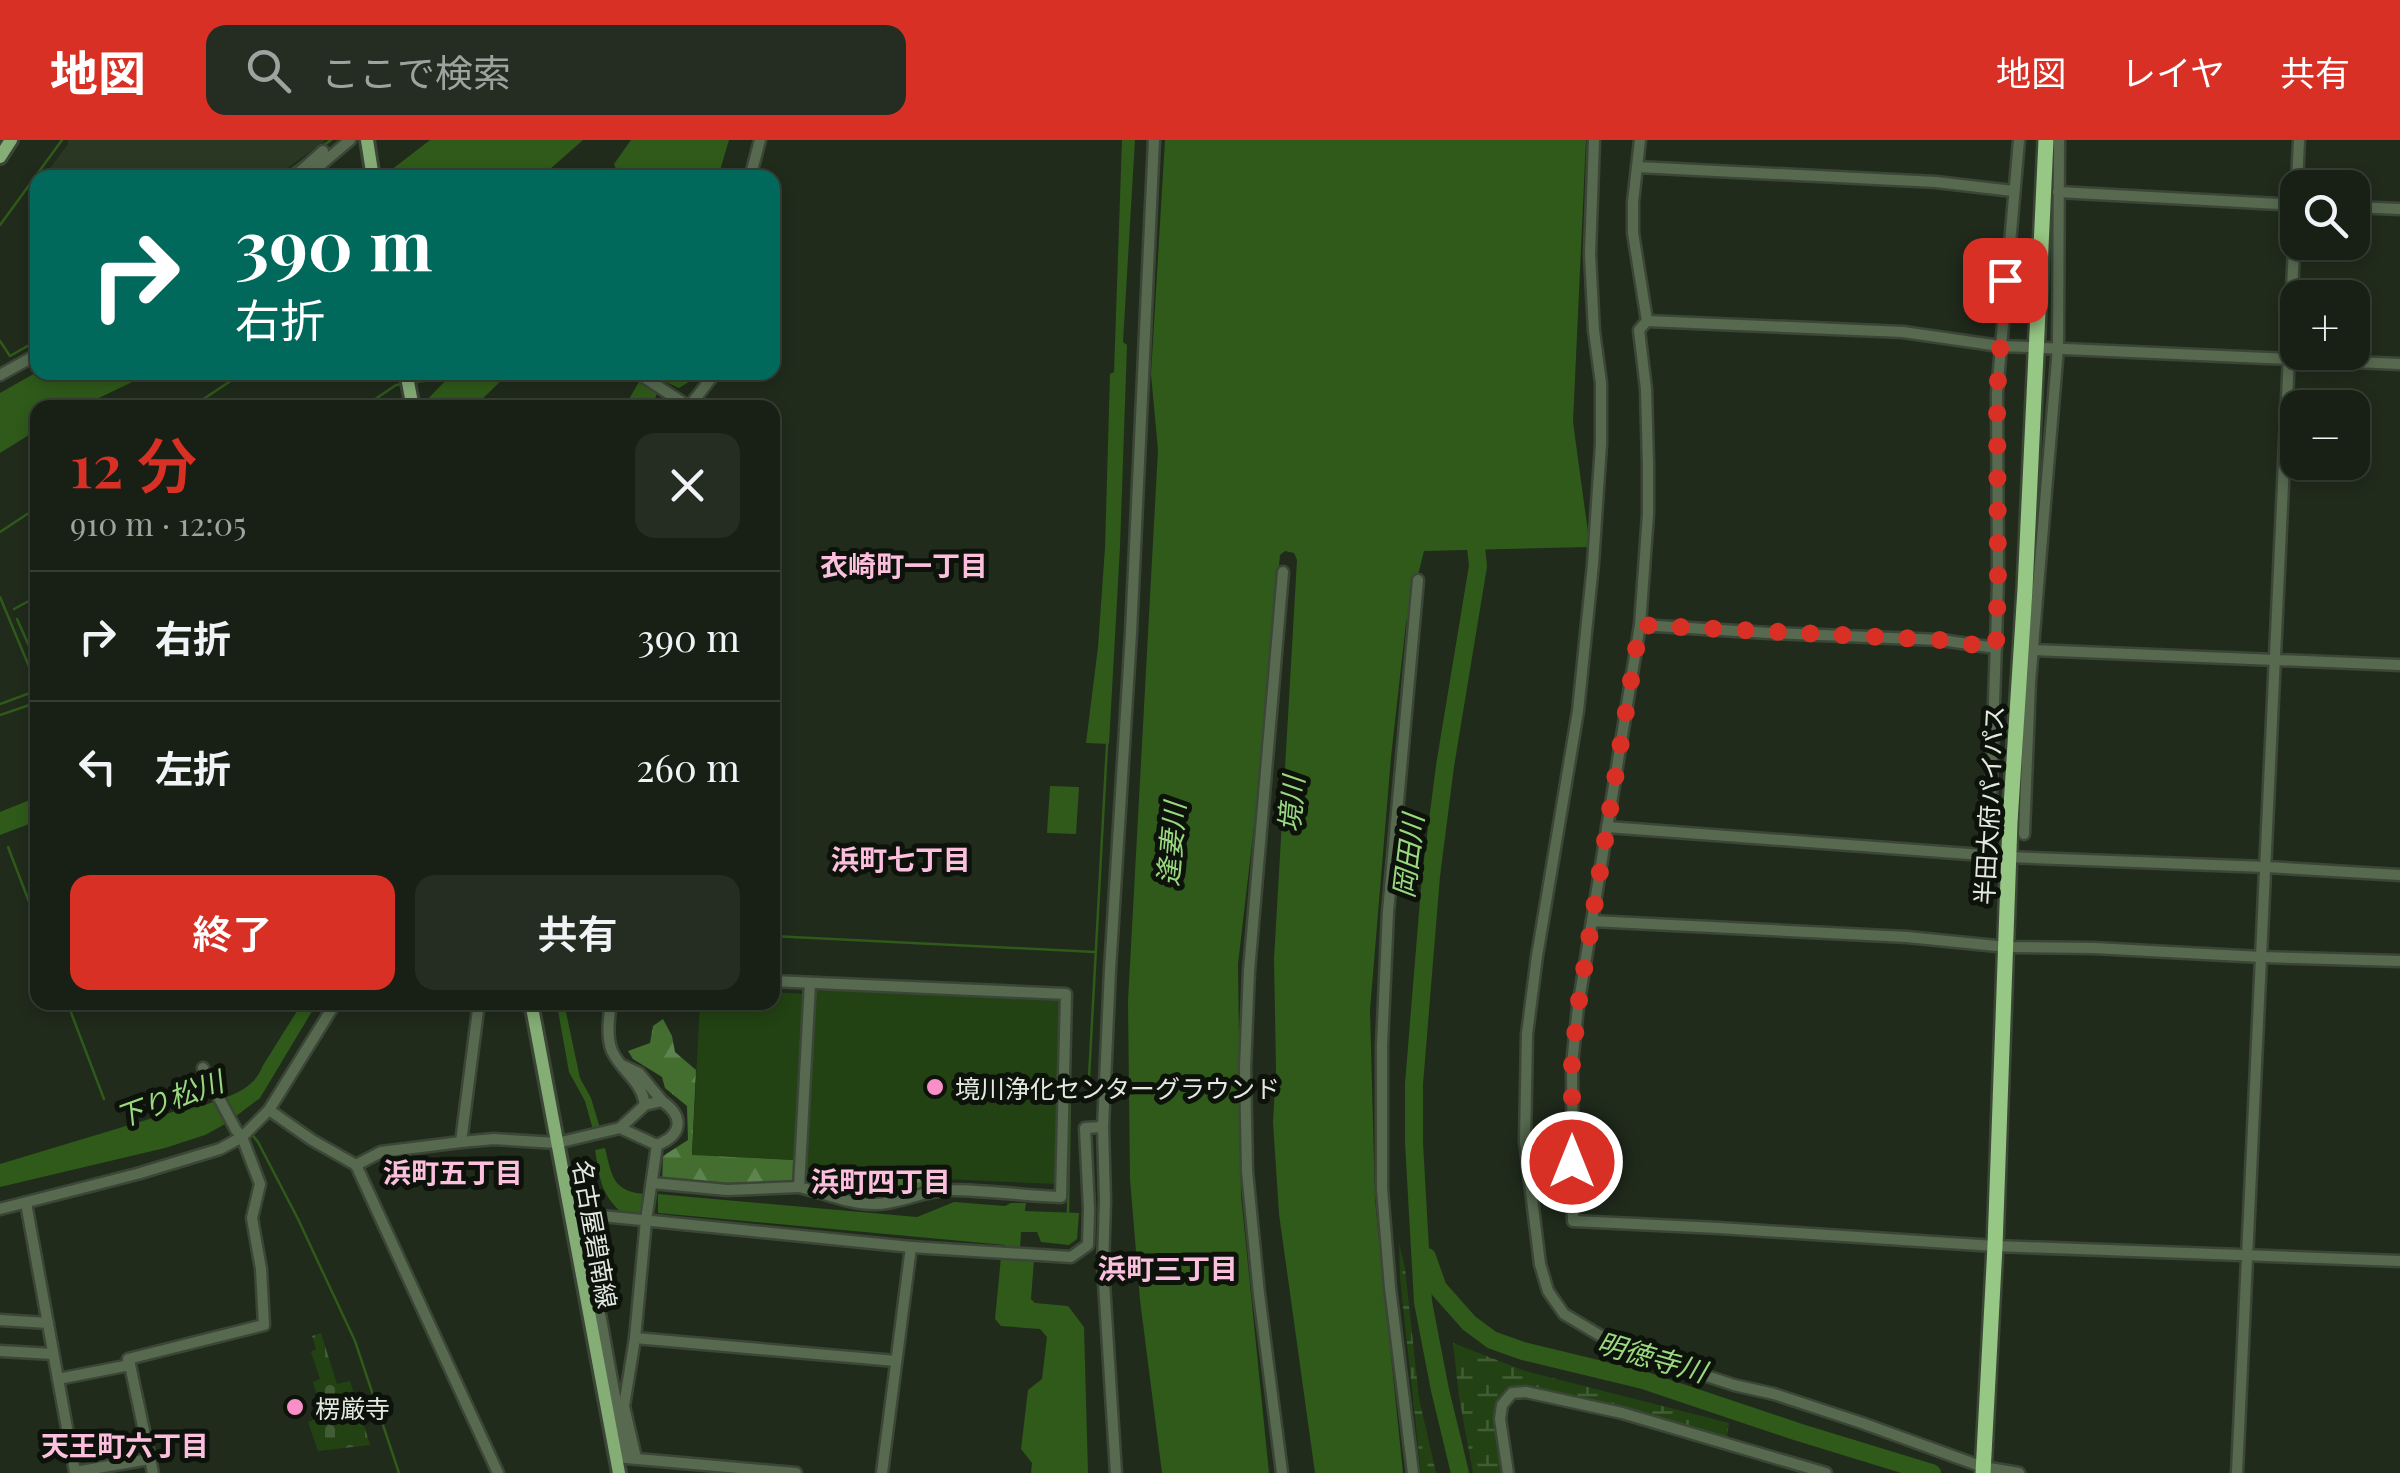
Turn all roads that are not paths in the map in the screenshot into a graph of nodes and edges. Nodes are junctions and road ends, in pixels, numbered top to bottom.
1 (11, 140) edge
2 (350, 140) edge
3 (367, 140) edge
4 (760, 140) edge
5 (1154, 140) edge
6 (1594, 140) edge
7 (1640, 140) edge
8 (2019, 140) edge
9 (2046, 140) edge
10 (2059, 140) edge
11 (2300, 140) edge
12 (323, 151) dead end
13 (0, 157) edge
14 (1637, 166) junction
15 (302, 170) edge
16 (314, 170) edge
17 (372, 170) edge
18 (752, 170) edge
19 (2299, 170) edge
20 (2014, 192) junction
21 (2058, 192) junction
22 (2280, 203) edge
23 (2370, 208) edge
24 (2400, 210) edge
25 (1647, 321) junction
26 (2000, 346) junction
27 (2028, 347) dead end
28 (2043, 348) dead end
29 (2058, 348) junction
30 (30, 358) edge
31 (2280, 359) edge
32 (2370, 363) edge
33 (2400, 364) edge
34 (2289, 370) edge
35 (0, 374) edge
36 (648, 380) edge
37 (709, 380) edge
38 (677, 400) edge
39 (691, 400) edge
40 (1283, 572) dead end
41 (1418, 580) dead end
42 (1640, 625) junction
43 (1996, 648) junction
44 (2033, 650) junction
45 (2274, 660) junction
46 (2400, 665) edge
47 (1607, 827) junction
48 (2024, 834) dead end
49 (1989, 855) junction
50 (2009, 857) junction
51 (2266, 867) junction
52 (2400, 875) edge
53 (1592, 921) junction
54 (2006, 947) junction
55 (2261, 957) junction
56 (2400, 961) edge
57 (780, 982) edge
58 (810, 983) junction
59 (331, 1010) edge
60 (478, 1010) edge
61 (532, 1010) edge
62 (609, 1010) edge
63 (623, 1066) junction
64 (203, 1068) dead end
65 (662, 1101) junction
66 (645, 1105) junction
67 (269, 1110) junction
68 (620, 1128) junction
69 (1103, 1128) junction
70 (244, 1132) junction
71 (461, 1142) junction
72 (557, 1143) junction
73 (657, 1145) junction
74 (356, 1164) junction
75 (652, 1183) junction
76 (799, 1187) junction
77 (26, 1203) junction
78 (0, 1209) edge
79 (646, 1220) junction
80 (1995, 1246) junction
81 (911, 1247) junction
82 (2248, 1256) junction
83 (2400, 1261) edge
84 (0, 1320) edge
85 (48, 1323) junction
86 (635, 1338) junction
87 (0, 1350) edge
88 (53, 1354) junction
89 (896, 1361) junction
90 (130, 1365) junction
91 (58, 1379) junction
92 (636, 1458) junction
93 (150, 1467) edge
94 (617, 1470) edge
95 (1983, 1470) edge
96 (498, 1473) edge
97 (796, 1473) edge
98 (882, 1473) edge
99 (1116, 1473) edge
100 (1282, 1473) edge
101 (1413, 1473) edge
102 (1508, 1473) edge
103 (1826, 1473) edge
104 (2019, 1473) edge
105 (2238, 1473) edge

1 - 13 main road
2 - 16 street
3 - 17 main road
4 - 18 street
5 - 69 street
6 - 95 street
7 - 14 street
8 - 20 street
9 - 50 highway, 半田大府パイパス
10 - 21 street
11 - 19 street
12 - 15 street
14 - 20 street
14 - 25 street
20 - 26 street
21 - 22 street
21 - 29 street
23 - 24 street
25 - 26 street
25 - 42 street
26 - 27 street
26 - 43 street
28 - 29 street
29 - 31 street
29 - 44 street
30 - 35 street
32 - 33 street
34 - 45 street
36 - 38 street
37 - 39 street
40 - 100 street
41 - 101 street
42 - 43 street
42 - 47 street
43 - 49 street
44 - 45 street
44 - 48 street
45 - 46 street
45 - 51 street
47 - 49 street
47 - 53 street
49 - 50 street
50 - 51 street
50 - 54 highway, 半田大府パイパス
51 - 52 street
51 - 55 street
53 - 54 street
53 - 80 street
54 - 55 street
54 - 80 highway, 半田大府パイパス
55 - 56 street
55 - 82 street
57 - 58 street
58 - 76 street
58 - 76 street
59 - 67 street
60 - 71 street
61 - 72 main road, 名古屋碧南線
62 - 63 street
63 - 65 street
63 - 66 street
64 - 70 street
65 - 66 street
65 - 73 street
66 - 68 street
67 - 70 street
67 - 74 street
68 - 72 street
68 - 73 street
69 - 81 street
69 - 99 street
70 - 77 street
70 - 90 street
71 - 72 street
71 - 74 street
72 - 94 main road, 名古屋碧南線
73 - 75 street
74 - 96 street
75 - 76 street
75 - 79 street
77 - 78 street
77 - 85 street
79 - 81 street
79 - 86 street
79 - 92 street
80 - 82 street
80 - 95 highway, 半田大府パイパス
81 - 89 street
82 - 83 street
82 - 105 street
84 - 85 street
85 - 88 street
86 - 89 street
86 - 92 street
87 - 88 street
88 - 91 street
89 - 98 street
90 - 91 street
90 - 93 street
91 - 93 street
92 - 97 street
95 - 104 street
102 - 103 street

